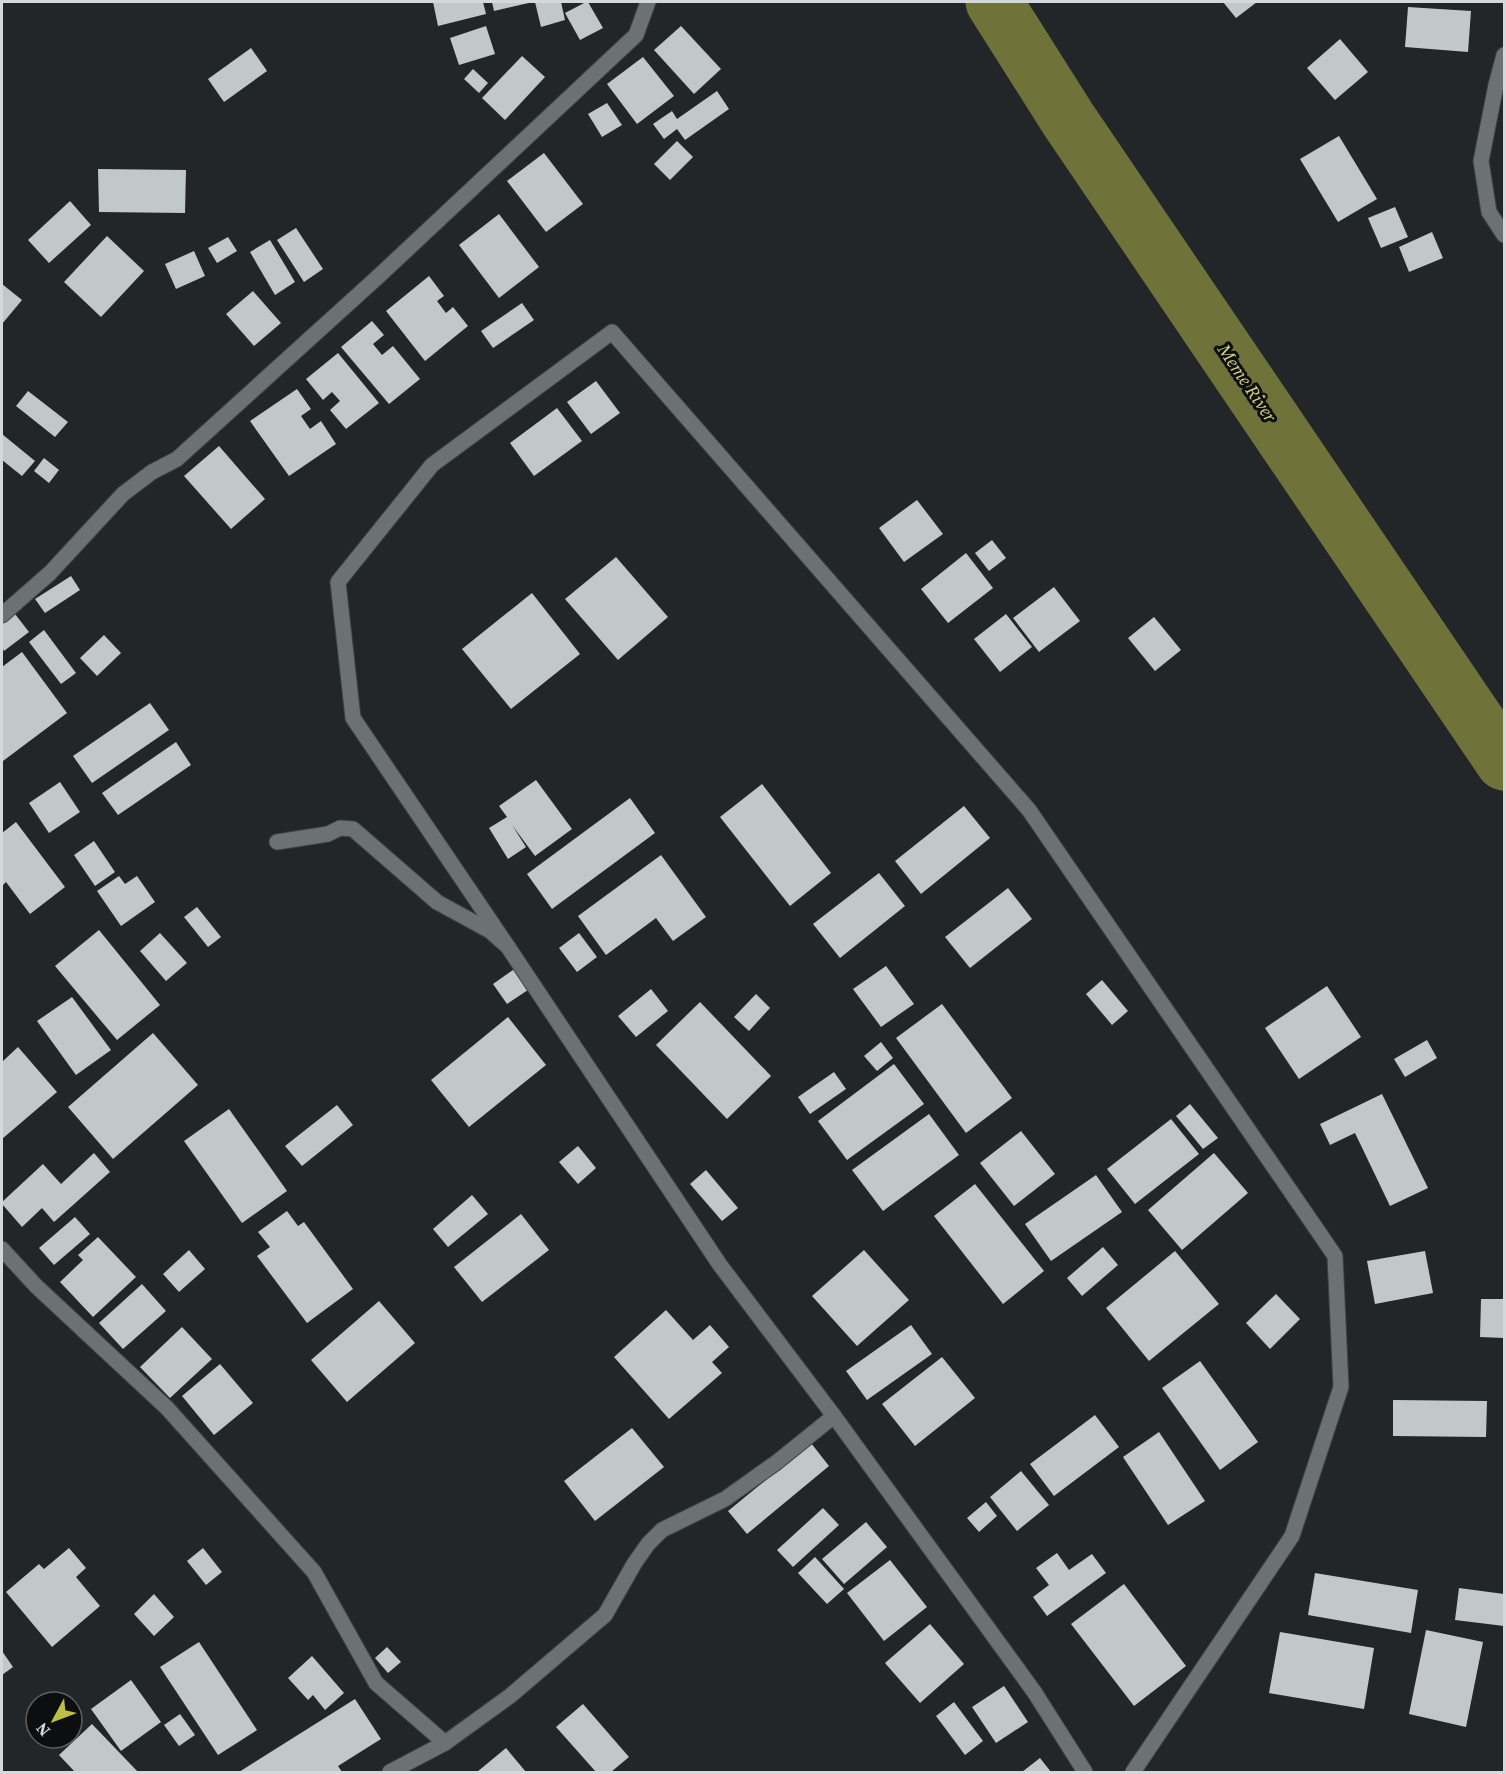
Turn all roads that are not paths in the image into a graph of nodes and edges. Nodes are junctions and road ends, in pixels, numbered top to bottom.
1 (648, 2) edge
2 (1504, 55) edge
3 (1504, 235) edge
4 (2, 615) edge
5 (277, 842) dead end
6 (508, 947) junction
7 (2, 1249) edge
8 (834, 1416) junction
9 (445, 1743) junction
10 (390, 1773) edge
11 (1085, 1773) edge
12 (1133, 1773) edge

1 - 4 street
2 - 3 street
5 - 6 street
6 - 8 street
6 - 12 street
7 - 9 street
8 - 9 street
8 - 11 street
9 - 10 street

